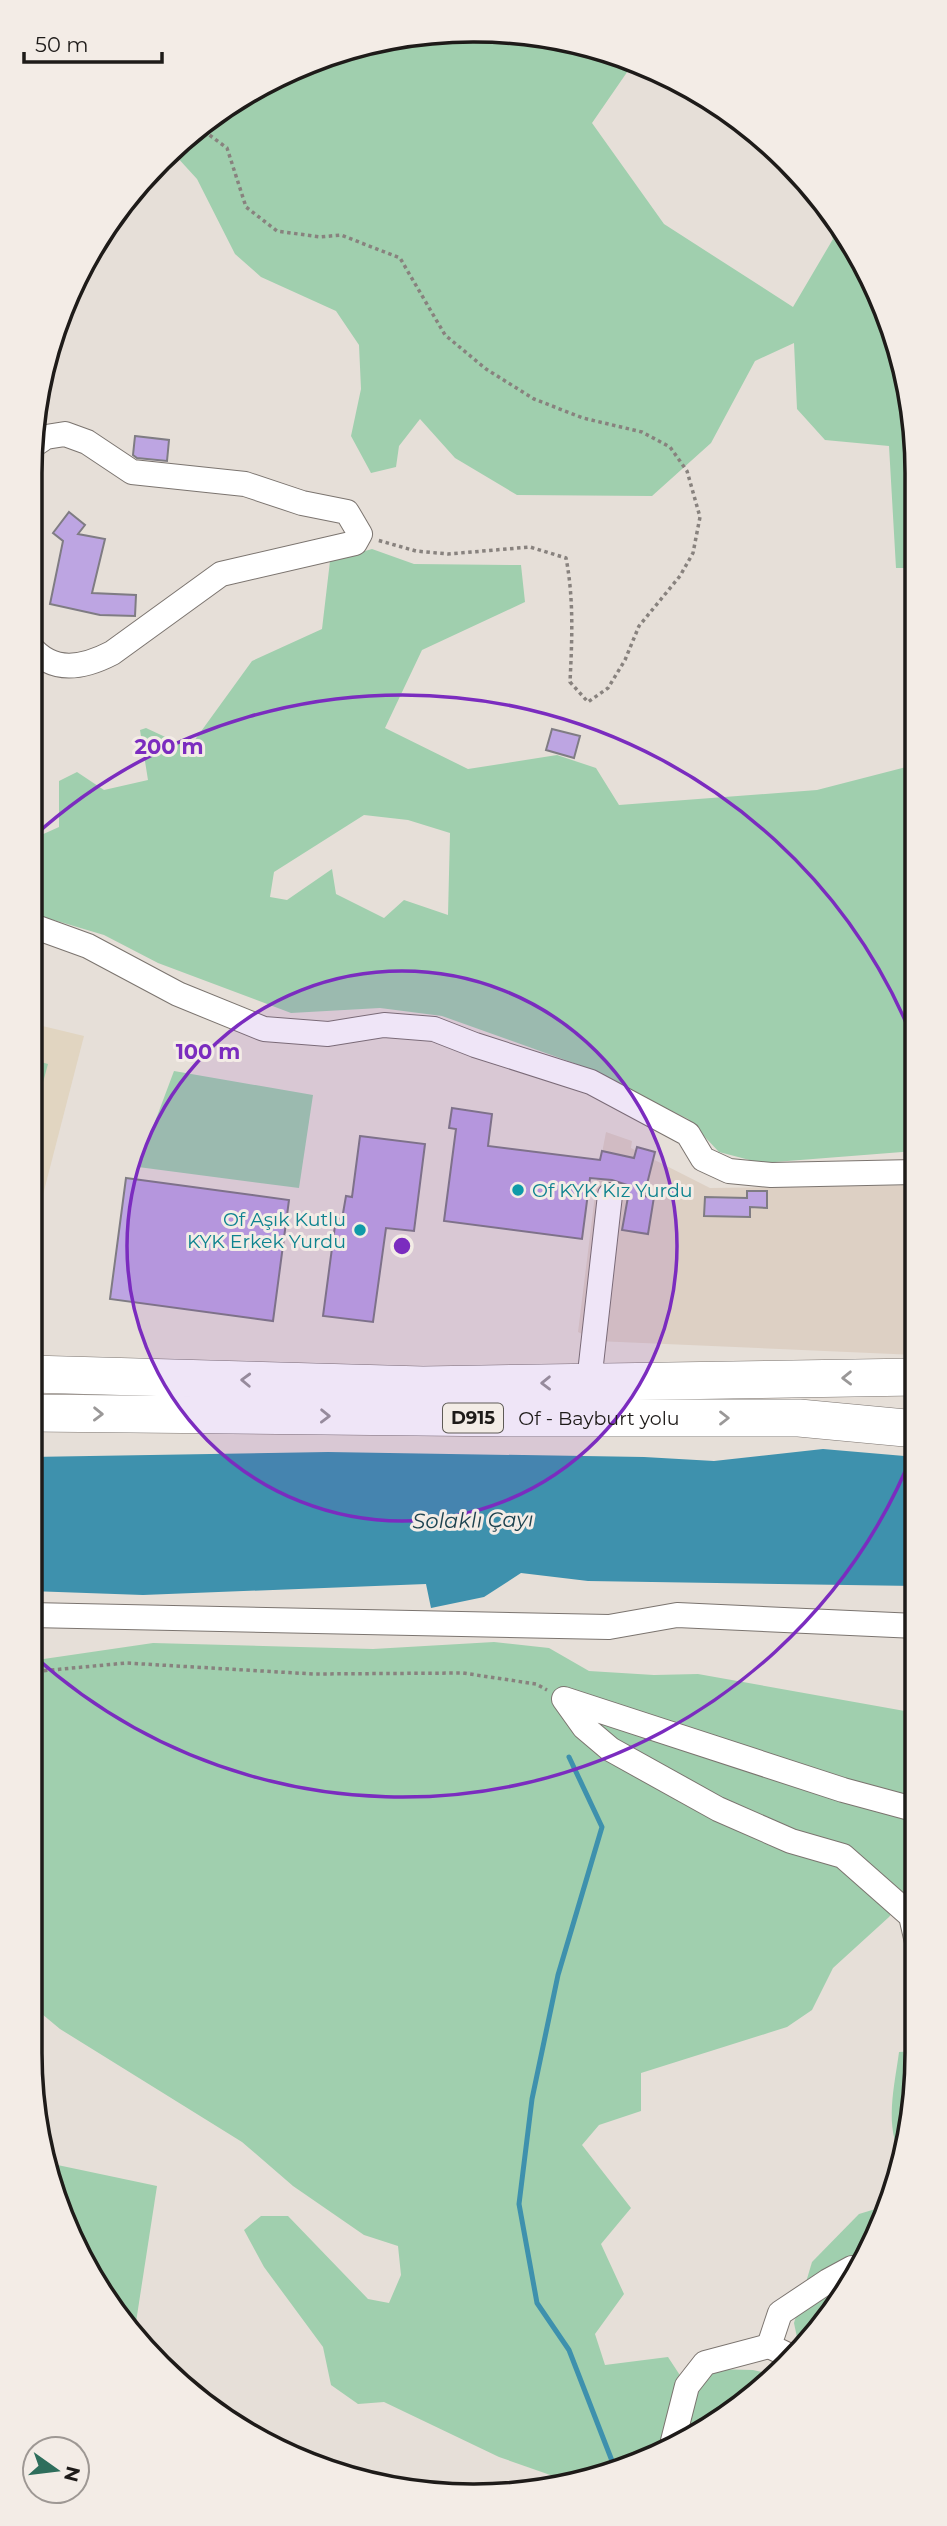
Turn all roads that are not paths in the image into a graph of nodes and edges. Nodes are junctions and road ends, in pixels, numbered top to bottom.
1 (44, 438) edge
2 (42, 657) edge
3 (42, 929) edge
4 (905, 1172) edge
5 (610, 1195) dead end
6 (42, 1374) edge
7 (905, 1377) edge
8 (589, 1382) junction
9 (42, 1413) edge
10 (905, 1428) edge
11 (42, 1615) edge
12 (905, 1625) edge
13 (905, 1807) edge
14 (905, 1911) edge
15 (844, 2272) edge
16 (780, 2351) edge
17 (675, 2434) edge

1 - 2 street
3 - 4 street
5 - 8 street
8 -> 6 highway, Of - Bayburt yolu / D915
7 -> 8 highway, Of - Bayburt yolu / D915
9 -> 10 highway, Of - Bayburt yolu / D915
11 - 12 street
13 - 14 street
15 - 16 street
16 - 17 street

